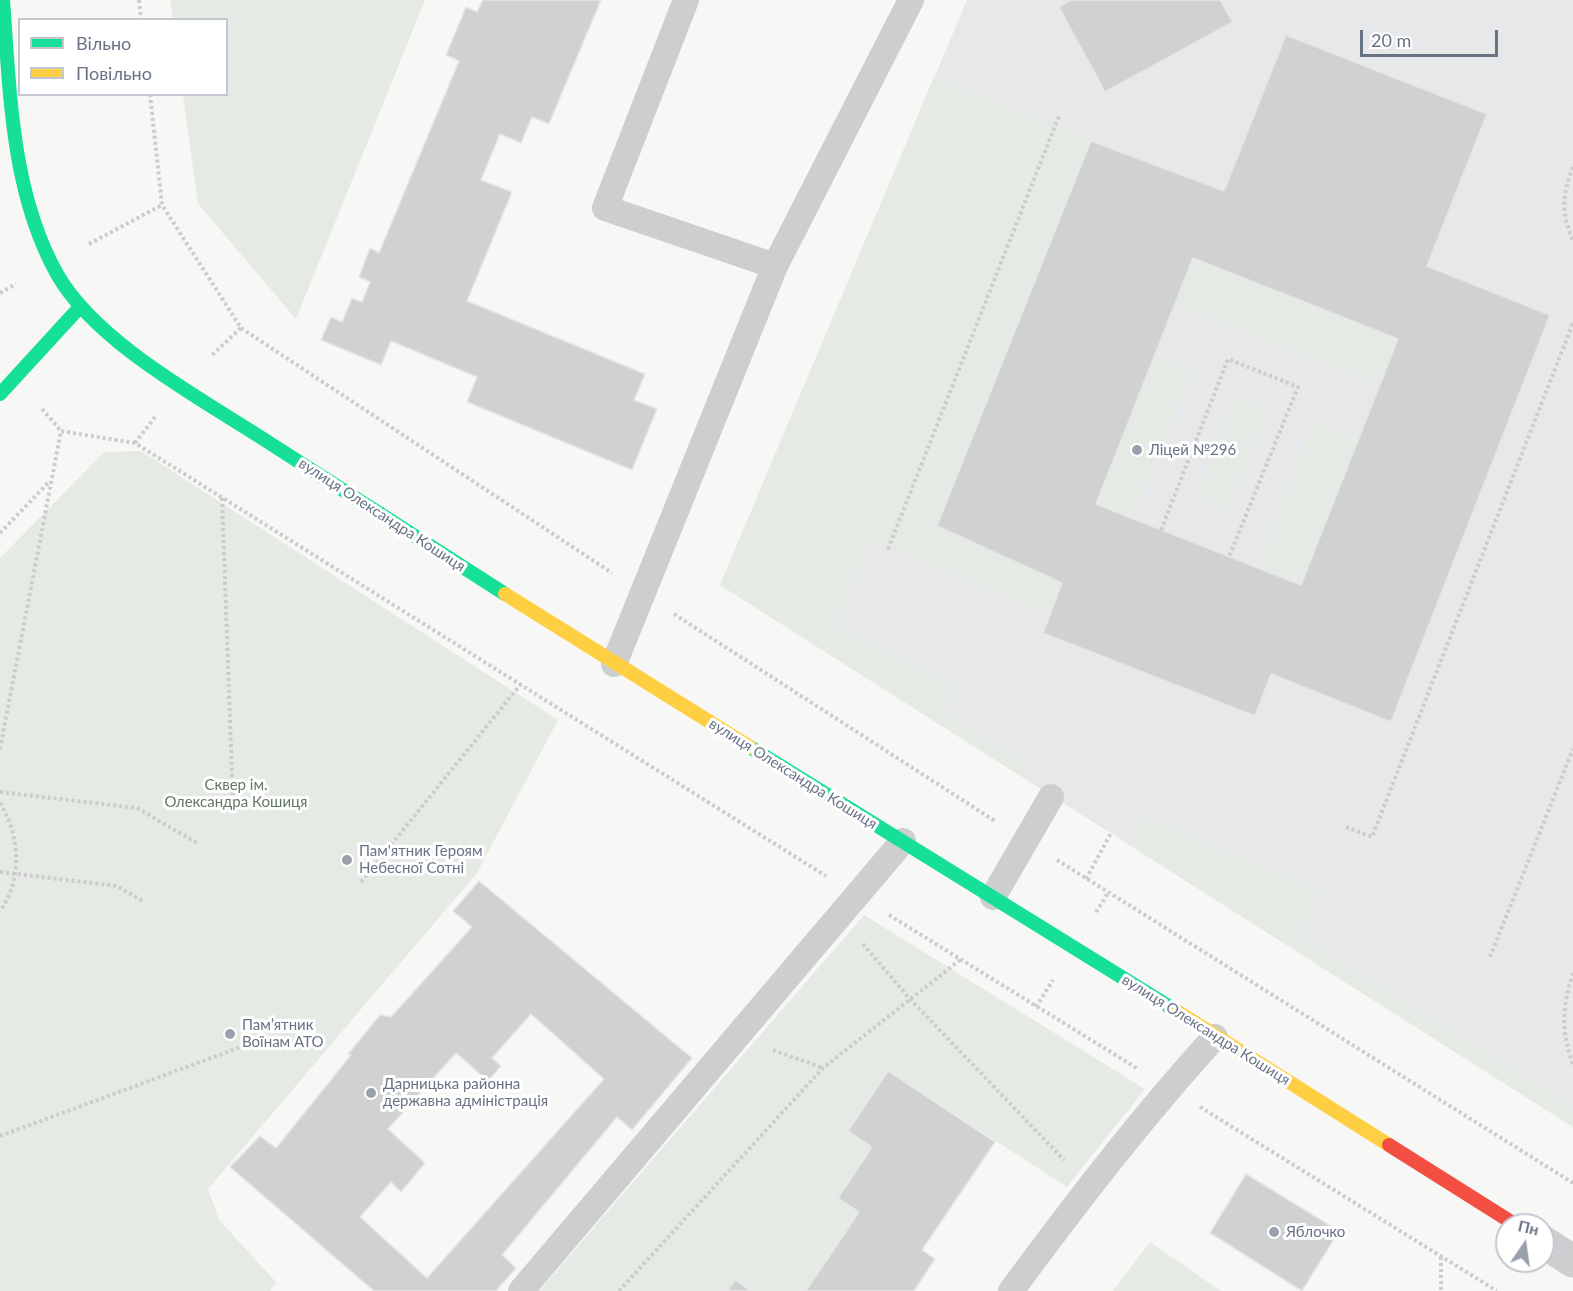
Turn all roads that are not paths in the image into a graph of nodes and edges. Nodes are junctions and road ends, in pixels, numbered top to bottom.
1 (3, 0) edge
2 (686, 0) edge
3 (911, 0) edge
4 (775, 267) junction
5 (79, 308) junction
6 (0, 394) edge
7 (614, 664) junction
8 (1051, 796) dead end
9 (903, 841) junction
10 (993, 897) junction
11 (1215, 1037) junction
12 (1497, 1213) edge
13 (1555, 1250) edge
14 (1573, 1261) edge
15 (521, 1291) edge
16 (1011, 1291) edge

1 - 5 street
2 - 4 lane
3 - 4 lane
4 - 7 lane
5 - 6 street
5 - 7 street, вулиця Олександра Кошиця
7 - 9 street, вулиця Олександра Кошиця
8 - 10 lane
9 - 10 street, вулиця Олександра Кошиця
9 - 15 lane
10 - 11 street, вулиця Олександра Кошиця
11 - 12 street, вулиця Олександра Кошиця
11 - 16 lane
13 - 14 street

